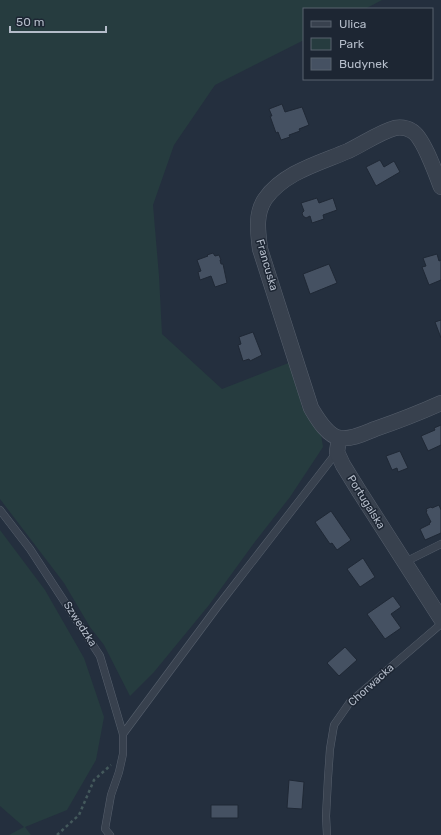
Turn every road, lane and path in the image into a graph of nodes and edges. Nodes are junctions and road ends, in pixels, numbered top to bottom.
1 (441, 187) edge
2 (441, 403) edge
3 (338, 445) junction
4 (0, 510) edge
5 (441, 544) edge
6 (405, 562) junction
7 (441, 618) edge
8 (441, 624) edge
9 (123, 734) junction
10 (123, 754) junction
11 (57, 835) edge
12 (110, 835) edge
13 (327, 835) edge

1 - 3 street, Francuska
2 - 3 street
3 - 6 street, Portugalska
3 - 9 lane
4 - 9 lane, Szwedzka
5 - 6 lane
6 - 7 street, Portugalska
8 - 13 lane, Chorwacka
9 - 10 lane, Szwedzka
10 - 11 path
10 - 12 lane, Szwedzka

